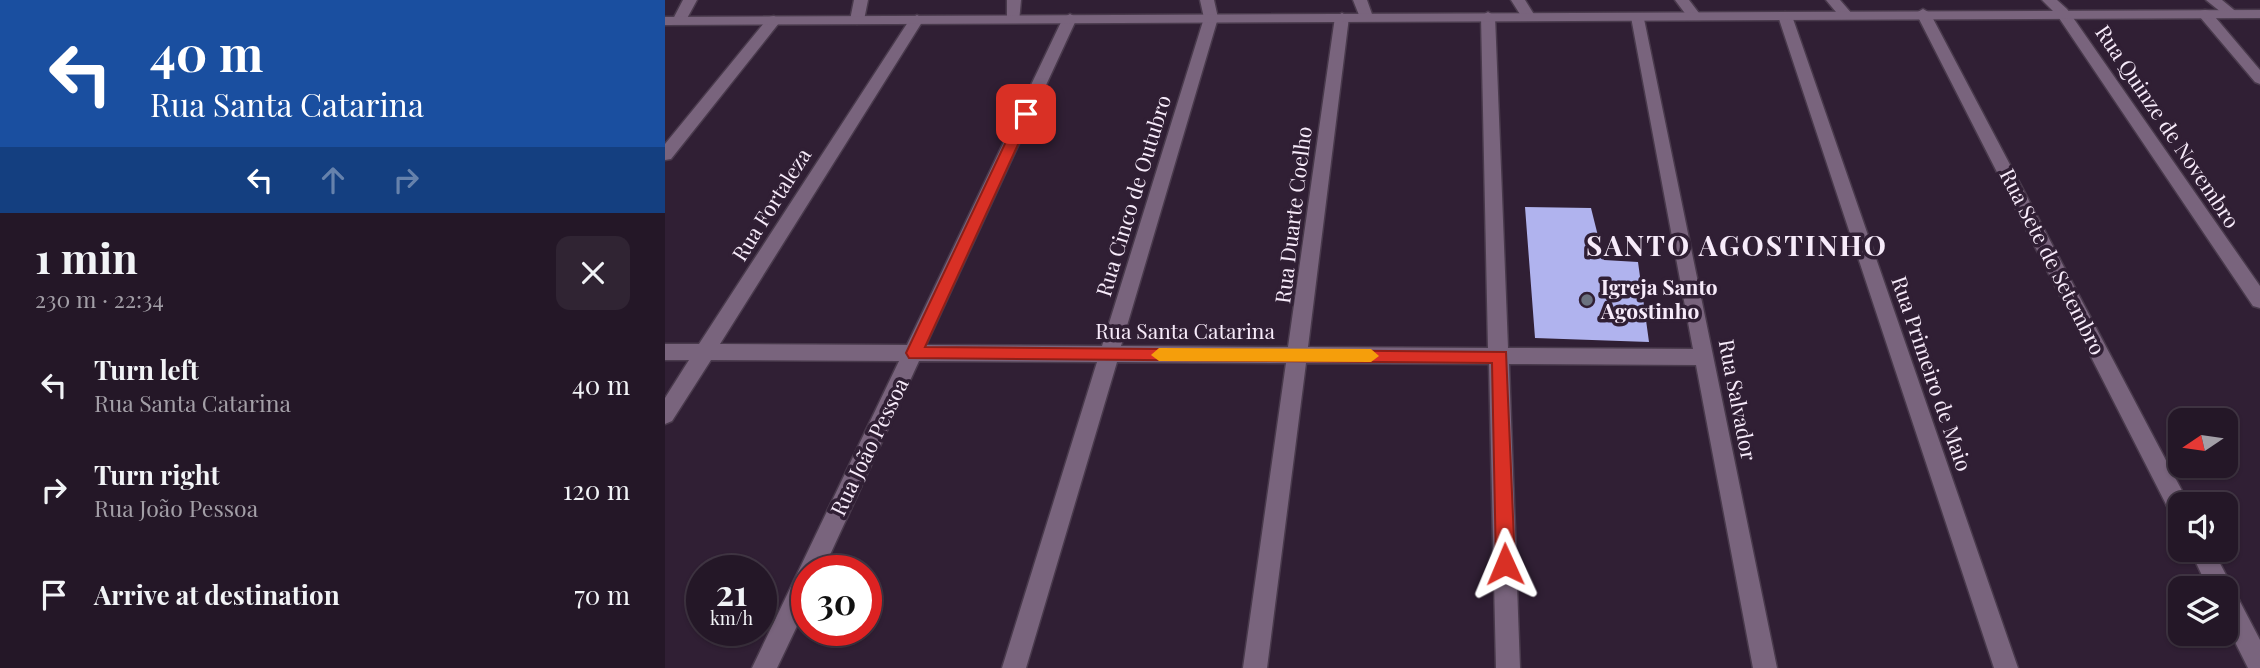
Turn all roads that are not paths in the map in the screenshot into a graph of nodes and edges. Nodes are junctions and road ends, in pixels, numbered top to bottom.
1 (690, 0) edge
2 (861, 0) edge
3 (1014, 0) edge
4 (1360, 0) edge
5 (1518, 0) edge
6 (1682, 0) edge
7 (1833, 0) edge
8 (2049, 0) edge
9 (2213, 0) edge
10 (1209, 9) edge
11 (2062, 12) junction
12 (1923, 13) junction
13 (2205, 13) junction
14 (2232, 14) junction
15 (2260, 14) edge
16 (1846, 15) junction
17 (1488, 16) junction
18 (1528, 16) junction
19 (1785, 16) junction
20 (1342, 17) junction
21 (1366, 17) junction
22 (1638, 17) junction
23 (1695, 17) junction
24 (1070, 18) junction
25 (916, 19) junction
26 (1014, 19) junction
27 (774, 20) junction
28 (857, 20) junction
29 (672, 21) edge
30 (2260, 79) edge
31 (665, 155) edge
32 (2260, 301) edge
33 (665, 352) edge
34 (706, 352) junction
35 (914, 353) junction
36 (1111, 354) junction
37 (1299, 355) junction
38 (1500, 356) junction
39 (1705, 357) junction
40 (665, 415) edge
41 (2171, 492) edge
42 (818, 555) edge
43 (791, 612) edge
44 (2238, 622) edge
45 (2260, 665) edge
46 (764, 668) edge
47 (1014, 668) edge
48 (1255, 668) edge
49 (1508, 668) edge
50 (1765, 668) edge
51 (2006, 668) edge

1 - 29 street
2 - 28 street
3 - 26 street
4 - 21 street
5 - 18 street
6 - 23 street
7 - 16 street
8 - 11 street, Rua Quinze de Novembro
9 - 14 street
10 - 20 street
10 - 24 street
10 - 36 street, Rua Cinco de Outubro
11 - 12 street
11 - 13 street
11 - 32 street, Rua Quinze de Novembro
12 - 16 street
12 - 41 street, Rua Sete de Setembro
13 - 14 street
13 - 30 street
14 - 15 street
16 - 19 street
17 - 18 street
17 - 21 street
17 - 38 street
18 - 22 street
19 - 23 street
19 - 51 street, Rua Primeiro de Maio
20 - 21 street
20 - 37 street, Rua Duarte Coelho
22 - 23 street
22 - 39 street, Rua Salvador
24 - 26 street
24 - 35 street, Rua João Pessoa
25 - 26 street
25 - 28 street
25 - 34 street, Rua Fortaleza
27 - 28 street
27 - 29 street
27 - 31 street
33 - 34 street, Rua Santa Catarina
34 - 35 street, Rua Santa Catarina
34 - 40 street, Rua Fortaleza
35 - 36 street, Rua Santa Catarina
35 - 42 street, Rua João Pessoa
36 - 37 street, Rua Santa Catarina
36 - 47 street, Rua Cinco de Outubro
37 - 38 street, Rua Santa Catarina
37 - 48 street, Rua Duarte Coelho
38 - 39 street, Rua Santa Catarina
38 - 49 street
39 - 50 street, Rua Salvador
43 - 46 street
44 - 45 street

